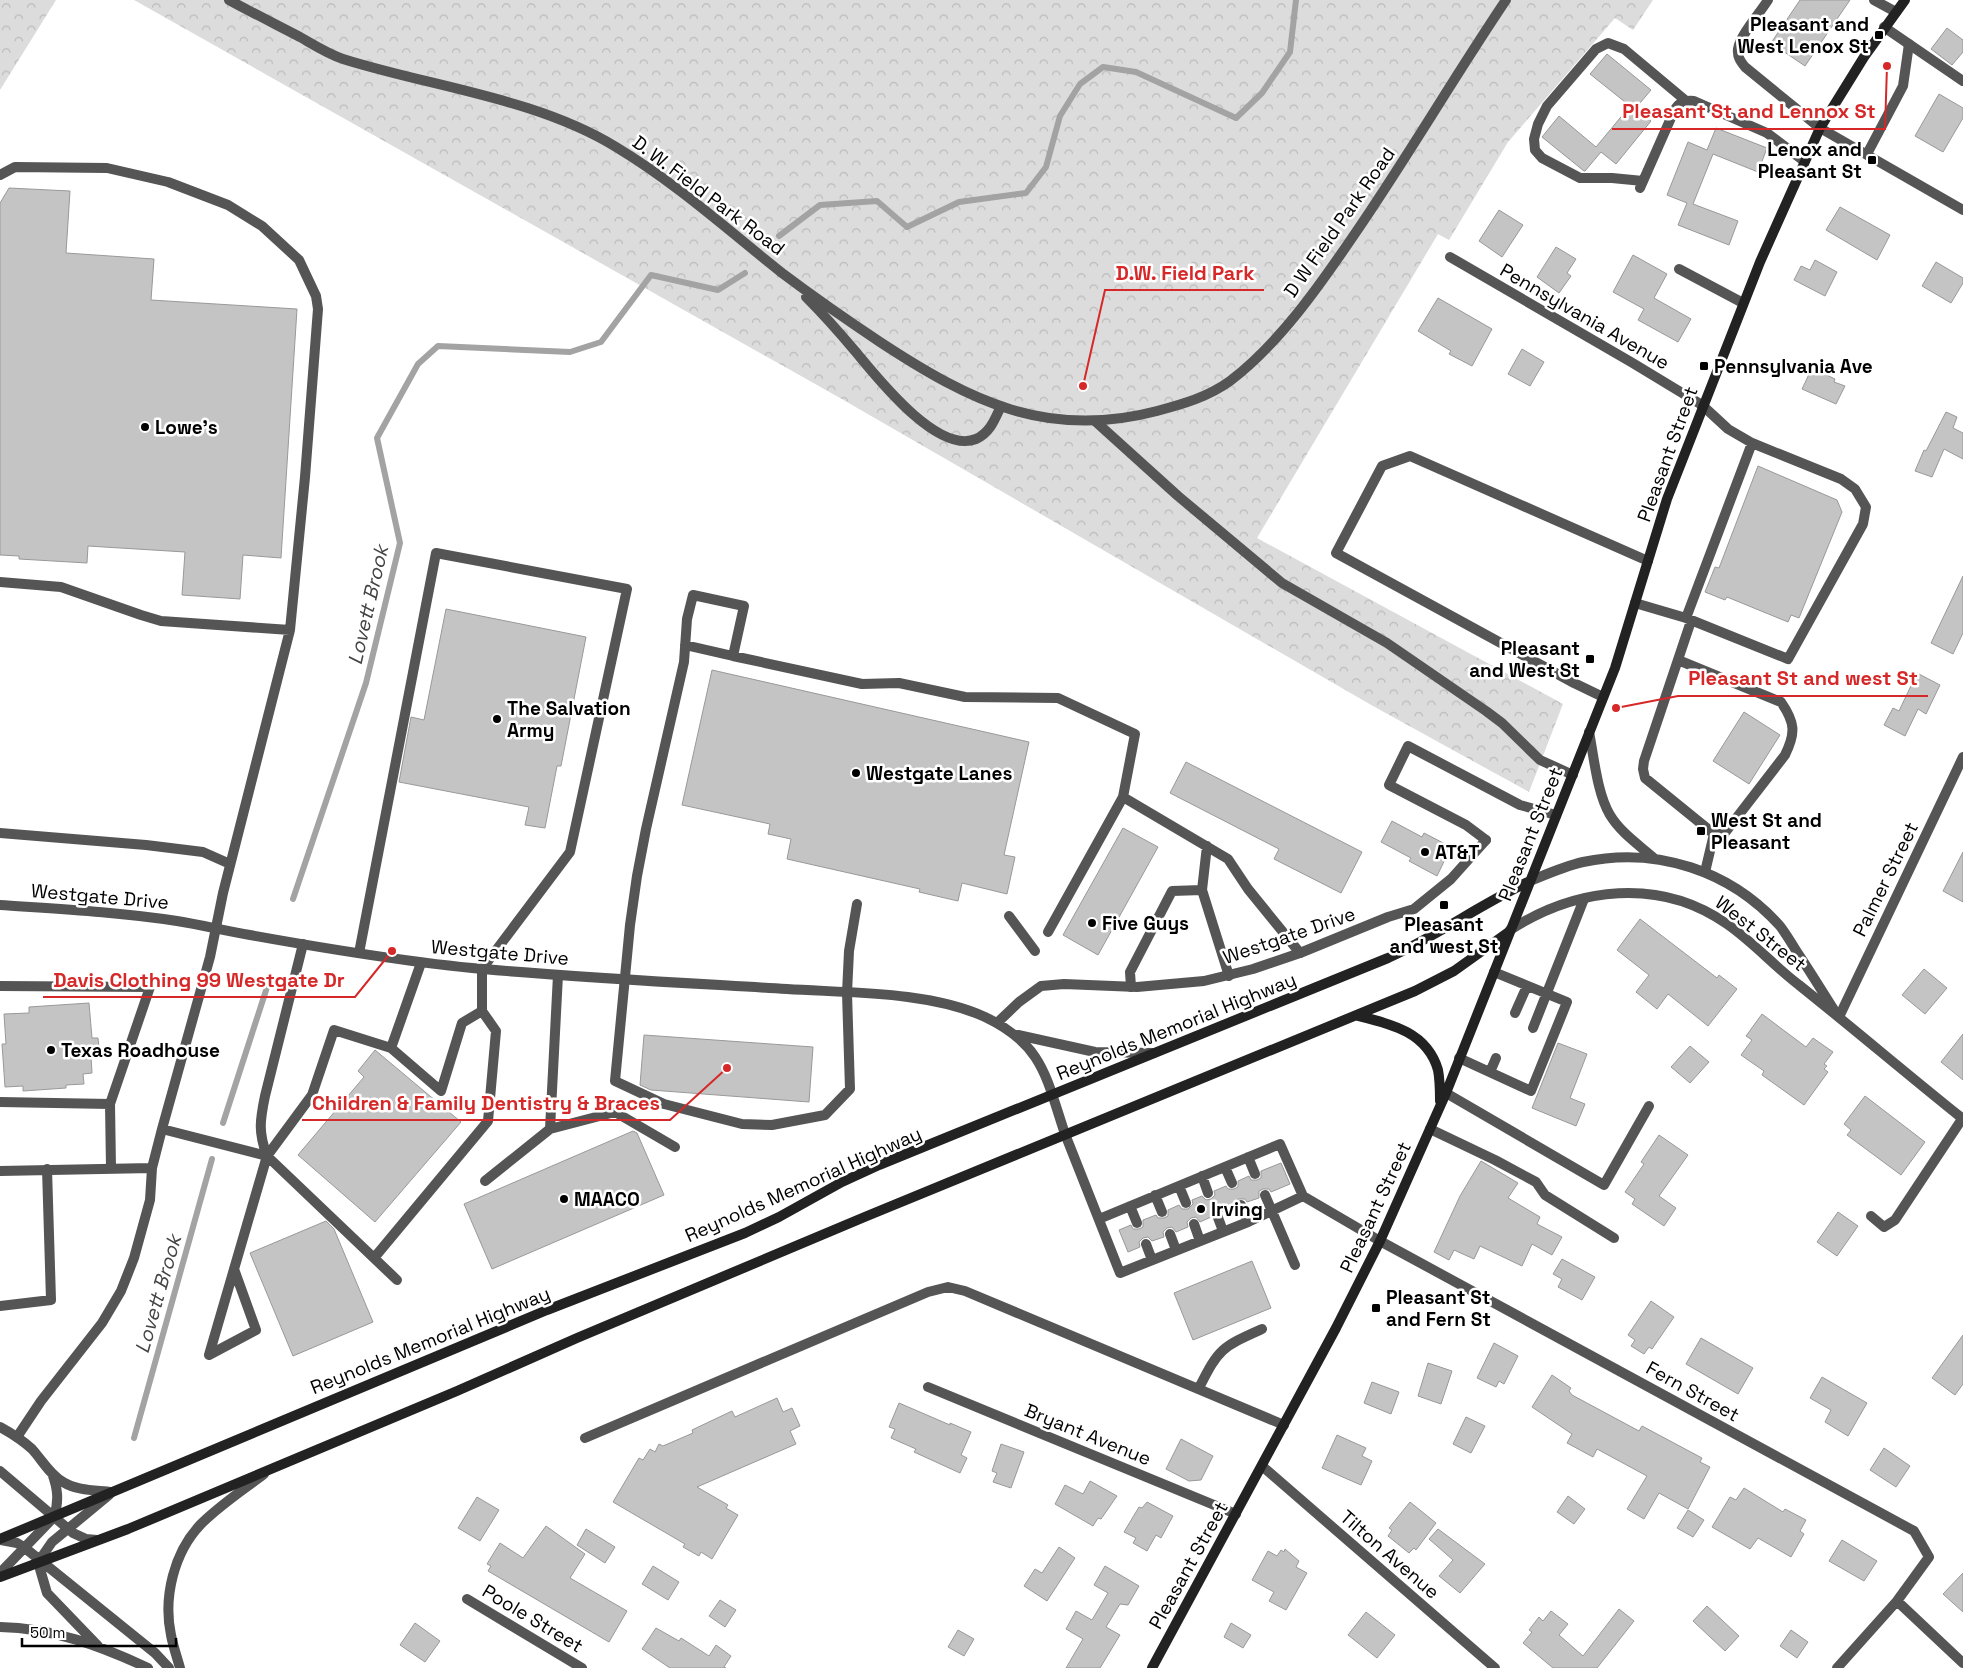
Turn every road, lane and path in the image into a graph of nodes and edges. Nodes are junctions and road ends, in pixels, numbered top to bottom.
1 (229, 0) edge
2 (1506, 0) edge
3 (1767, 0) edge
4 (1874, 0) edge
5 (1905, 0) edge
6 (1896, 12) junction
7 (1884, 27) junction
8 (1909, 44) junction
9 (1963, 81) edge
10 (1685, 100) junction
11 (1820, 128) junction
12 (1867, 154) junction
13 (1804, 160) junction
14 (0, 175) edge
15 (1963, 210) edge
16 (1450, 257) dead end
17 (1679, 269) dead end
18 (784, 274) junction
19 (1743, 303) junction
20 (1702, 405) junction
21 (1000, 406) junction
22 (1095, 421) junction
23 (1752, 442) junction
24 (1648, 561) junction
25 (0, 582) edge
26 (1635, 603) junction
27 (1689, 620) junction
28 (290, 630) junction
29 (685, 645) junction
30 (733, 656) junction
31 (1678, 660) junction
32 (1603, 697) junction
33 (1590, 732) junction
34 (1963, 757) edge
35 (1572, 775) junction
36 (1123, 797) junction
37 (1556, 815) junction
38 (0, 834) edge
39 (1714, 834) junction
40 (1207, 846) junction
41 (1655, 858) junction
42 (230, 864) junction
43 (1705, 872) junction
44 (1530, 881) junction
45 (1202, 890) junction
46 (1584, 899) junction
47 (857, 904) dead end
48 (0, 905) edge
49 (1009, 916) dead end
50 (216, 929) junction
51 (1510, 930) junction
52 (1048, 932) dead end
53 (304, 944) junction
54 (1035, 952) dead end
55 (359, 953) junction
56 (1300, 954) junction
57 (421, 963) junction
58 (482, 969) junction
59 (1494, 972) junction
60 (558, 975) junction
61 (1229, 976) junction
62 (626, 980) junction
63 (0, 986) edge
64 (1527, 986) junction
65 (1131, 987) junction
66 (847, 992) junction
67 (1546, 994) junction
68 (482, 1011) junction
69 (1515, 1014) dead end
70 (1358, 1016) junction
71 (1839, 1017) junction
72 (997, 1023) junction
73 (1532, 1028) dead end
74 (1017, 1035) junction
75 (391, 1048) junction
76 (1157, 1053) junction
77 (1460, 1058) junction
78 (1496, 1058) dead end
79 (1490, 1072) junction
80 (1446, 1093) junction
81 (1052, 1096) junction
82 (0, 1102) edge
83 (110, 1104) junction
84 (1441, 1105) junction
85 (1649, 1106) dead end
86 (1963, 1119) edge
87 (1430, 1128) junction
88 (162, 1129) junction
89 (550, 1129) junction
90 (1065, 1134) junction
91 (675, 1147) dead end
92 (267, 1156) junction
93 (1248, 1157) junction
94 (1225, 1167) junction
95 (111, 1168) junction
96 (152, 1168) junction
97 (47, 1169) junction
98 (0, 1170) edge
99 (1256, 1174) dead end
100 (1202, 1176) junction
101 (485, 1182) dead end
102 (1232, 1183) dead end
103 (1179, 1186) junction
104 (1208, 1193) dead end
105 (1265, 1195) dead end
106 (1155, 1196) junction
107 (1303, 1196) junction
108 (1186, 1202) dead end
109 (1241, 1205) dead end
110 (1130, 1206) junction
111 (1272, 1210) junction
112 (1162, 1212) dead end
113 (1217, 1215) dead end
114 (1871, 1216) dead end
115 (1098, 1219) junction
116 (1248, 1222) junction
117 (1137, 1223) dead end
118 (1194, 1224) dead end
119 (1223, 1231) junction
120 (1170, 1234) dead end
121 (1614, 1238) dead end
122 (1200, 1241) junction
123 (1380, 1241) junction
124 (1146, 1244) dead end
125 (1176, 1250) junction
126 (374, 1258) junction
127 (1152, 1260) junction
128 (1296, 1265) dead end
129 (234, 1269) junction
130 (397, 1280) dead end
131 (0, 1306) edge
132 (1262, 1329) dead end
133 (928, 1387) dead end
134 (1199, 1388) junction
135 (1284, 1425) junction
136 (0, 1427) edge
137 (17, 1437) junction
138 (585, 1438) dead end
139 (1262, 1466) junction
140 (269, 1469) junction
141 (0, 1471) edge
142 (52, 1472) junction
143 (112, 1492) junction
144 (1236, 1514) junction
145 (54, 1516) junction
146 (68, 1529) junction
147 (0, 1540) edge
148 (97, 1540) junction
149 (25, 1548) junction
150 (41, 1562) junction
151 (0, 1575) edge
152 (467, 1599) dead end
153 (1897, 1601) junction
154 (0, 1626) edge
155 (98, 1646) junction
156 (1963, 1663) edge
157 (148, 1668) edge
158 (169, 1668) edge
159 (180, 1668) edge
160 (582, 1668) edge
161 (1152, 1668) edge
162 (1495, 1668) edge
163 (1837, 1668) edge

1 - 18 street, D. W. Field Park Road
2 - 22 street, D W Field Park Road
3 - 11 street
4 - 6 street
5 - 6 main road, Pleasant Street
6 - 7 main road, Pleasant Street
7 - 8 street
7 - 11 main road, Pleasant Street
8 - 9 street
8 - 12 street
10 - 10 street
10 - 13 street
11 - 12 street
11 - 13 main road, Pleasant Street
12 - 15 street
13 - 19 main road, Pleasant Street
14 - 28 street
16 - 20 street, Pennsylvania Avenue
17 - 19 street
18 - 21 street, D. W. Field Park Road
18 - 21 street
19 - 20 main road, Pleasant Street
20 - 23 street, Pennsylvania Avenue
20 - 24 main road, Pleasant Street
21 - 22 street, D. W. Field Park Road
22 - 35 street
23 - 27 street
23 - 27 street, Pennsylvania Avenue
24 - 26 main road, Pleasant Street
24 - 32 street
25 - 28 street
26 - 27 street
26 - 32 main road, Pleasant Street
27 - 31 street
28 - 42 street
29 - 30 street
29 - 30 street
29 - 62 street
30 - 36 street
31 - 39 street
31 - 39 street
32 - 33 main road, Pleasant Street
33 - 35 main road, Pleasant Street
33 - 41 street
34 - 71 street, Palmer Street
35 - 37 main road, Pleasant Street
36 - 40 street
36 - 52 street
37 - 44 main road, Pleasant Street
37 - 56 street, Westgate Drive
38 - 42 street
39 - 43 street
40 - 45 street
40 - 56 street
41 - 43 street, West Street
41 - 44 street, West Street
42 - 50 street
43 - 71 street, West Street
44 - 51 main road, Pleasant Street
44 - 76 main road, Reynolds Memorial Highway
45 - 61 street
45 - 65 street
46 - 51 street, West Street
46 - 67 street
46 - 71 street, West Street
47 - 66 street
48 - 50 street, Westgate Drive
49 - 54 street
50 - 53 street, Westgate Drive
50 - 88 street
51 - 59 main road, Pleasant Street
51 - 70 main road
53 - 55 street, Westgate Drive
53 - 92 street
55 - 57 street, Westgate Drive
55 - 58 street
56 - 61 street, Westgate Drive
57 - 58 street, Westgate Drive
57 - 75 street
58 - 60 street, Westgate Drive
58 - 68 street
59 - 64 street
59 - 77 main road, Pleasant Street
60 - 62 street, Westgate Drive
60 - 89 street
61 - 65 street, Westgate Drive
62 - 66 street, Westgate Drive
62 - 66 street
63 - 83 street
64 - 67 street
64 - 69 street
65 - 72 street, Westgate Drive
66 - 72 street, Westgate Drive
67 - 73 street
67 - 79 street
68 - 75 street
68 - 126 street
70 - 84 main road
70 - 90 main road
71 - 86 street, West Street
72 - 74 street, Westgate Drive
74 - 76 street
74 - 81 street, Westgate Drive
75 - 92 street
76 - 81 main road, Reynolds Memorial Highway
77 - 79 street
77 - 80 main road, Pleasant Street
78 - 79 street
80 - 84 main road, Pleasant Street
80 - 85 street
81 - 90 street, Westgate Drive
81 - 143 main road, Reynolds Memorial Highway
82 - 83 street
83 - 95 street
84 - 87 main road, Pleasant Street
86 - 114 street
87 - 121 street
87 - 123 main road, Pleasant Street
88 - 92 street
88 - 96 street
89 - 91 street
89 - 101 street
90 - 115 street, Westgate Drive
90 - 140 main road
92 - 126 street
92 - 129 street
93 - 94 street
93 - 99 street
93 - 107 street
94 - 100 street
94 - 102 street
95 - 96 street
95 - 97 street
96 - 137 street
97 - 98 street
97 - 131 street
100 - 103 street
100 - 104 street
103 - 106 street
103 - 108 street
105 - 111 street
106 - 110 street
106 - 112 street
107 - 111 street
107 - 123 street
109 - 116 street
110 - 115 street
110 - 117 street
111 - 116 street
111 - 128 street
113 - 119 street
115 - 127 street, Westgate Drive
116 - 119 street
118 - 122 street
119 - 122 street
120 - 125 street
122 - 125 street
123 - 135 main road, Pleasant Street
123 - 153 street, Fern Street
124 - 127 street
125 - 127 street
126 - 130 street
129 - 129 street
132 - 134 street
133 - 144 street, Bryant Avenue
134 - 135 street
134 - 138 street
135 - 139 main road, Pleasant Street
136 - 137 street
137 - 142 street
139 - 144 main road, Pleasant Street
139 - 162 street, Tilton Avenue
140 - 148 main road
140 - 159 street
141 - 145 street
142 - 143 street
142 - 145 street
143 - 145 main road, Reynolds Memorial Highway
143 - 146 street
144 - 161 main road, Pleasant Street
145 - 146 street
145 - 147 main road, Reynolds Memorial Highway
145 - 149 street
146 - 148 street
146 - 150 street
147 - 149 street
148 - 150 main road
149 - 150 street
149 - 151 street
150 - 151 main road
150 - 155 street
150 - 158 street
152 - 160 street, Poole Street
153 - 156 street
153 - 163 street
154 - 155 street
155 - 157 street

